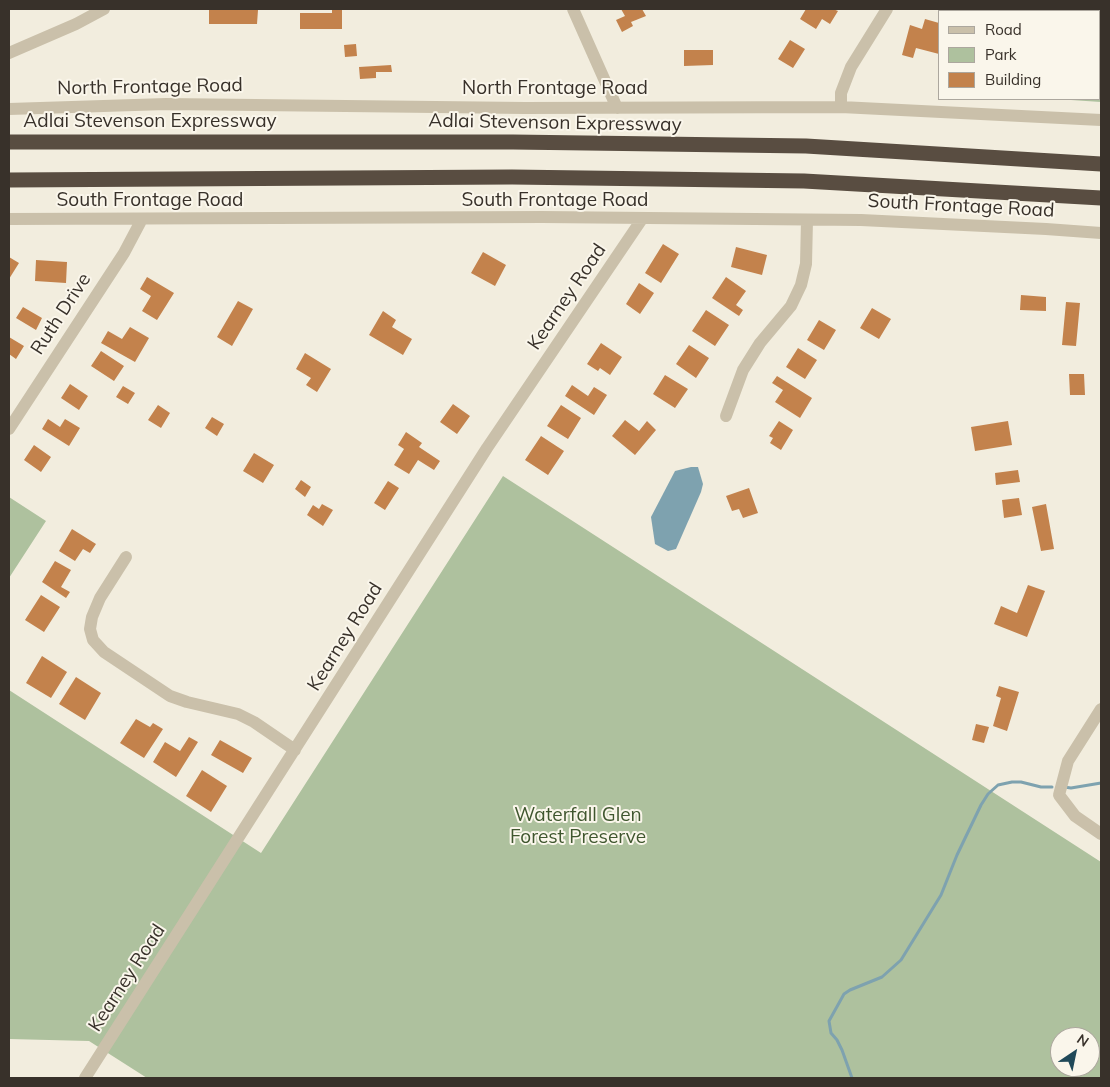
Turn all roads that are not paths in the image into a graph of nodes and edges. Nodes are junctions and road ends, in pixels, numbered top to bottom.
1 (104, 9) edge
2 (574, 9) edge
3 (887, 9) edge
4 (9, 53) edge
5 (842, 107) junction
6 (9, 108) edge
7 (617, 108) junction
8 (1101, 120) edge
9 (9, 142) edge
10 (1101, 164) edge
11 (9, 180) edge
12 (1101, 198) edge
13 (9, 219) edge
14 (142, 219) junction
15 (642, 219) junction
16 (807, 220) junction
17 (1101, 233) edge
18 (726, 416) dead end
19 (9, 429) edge
20 (126, 557) dead end
21 (1101, 709) edge
22 (295, 750) junction
23 (1101, 834) edge
24 (85, 1078) edge

1 - 4 street
2 - 7 street
3 - 5 street
5 - 7 street, North Frontage Road
5 - 8 street, North Frontage Road
6 - 7 street, North Frontage Road
9 - 10 highway, Adlai Stevenson Expressway
11 - 12 highway
13 - 14 street, South Frontage Road
14 - 15 street, South Frontage Road
14 - 19 street, Ruth Drive
15 - 16 street, South Frontage Road
15 - 22 street, Kearney Road
16 - 17 street, South Frontage Road
16 - 18 street
20 - 22 street
21 - 23 street
22 - 24 street, Kearney Road

